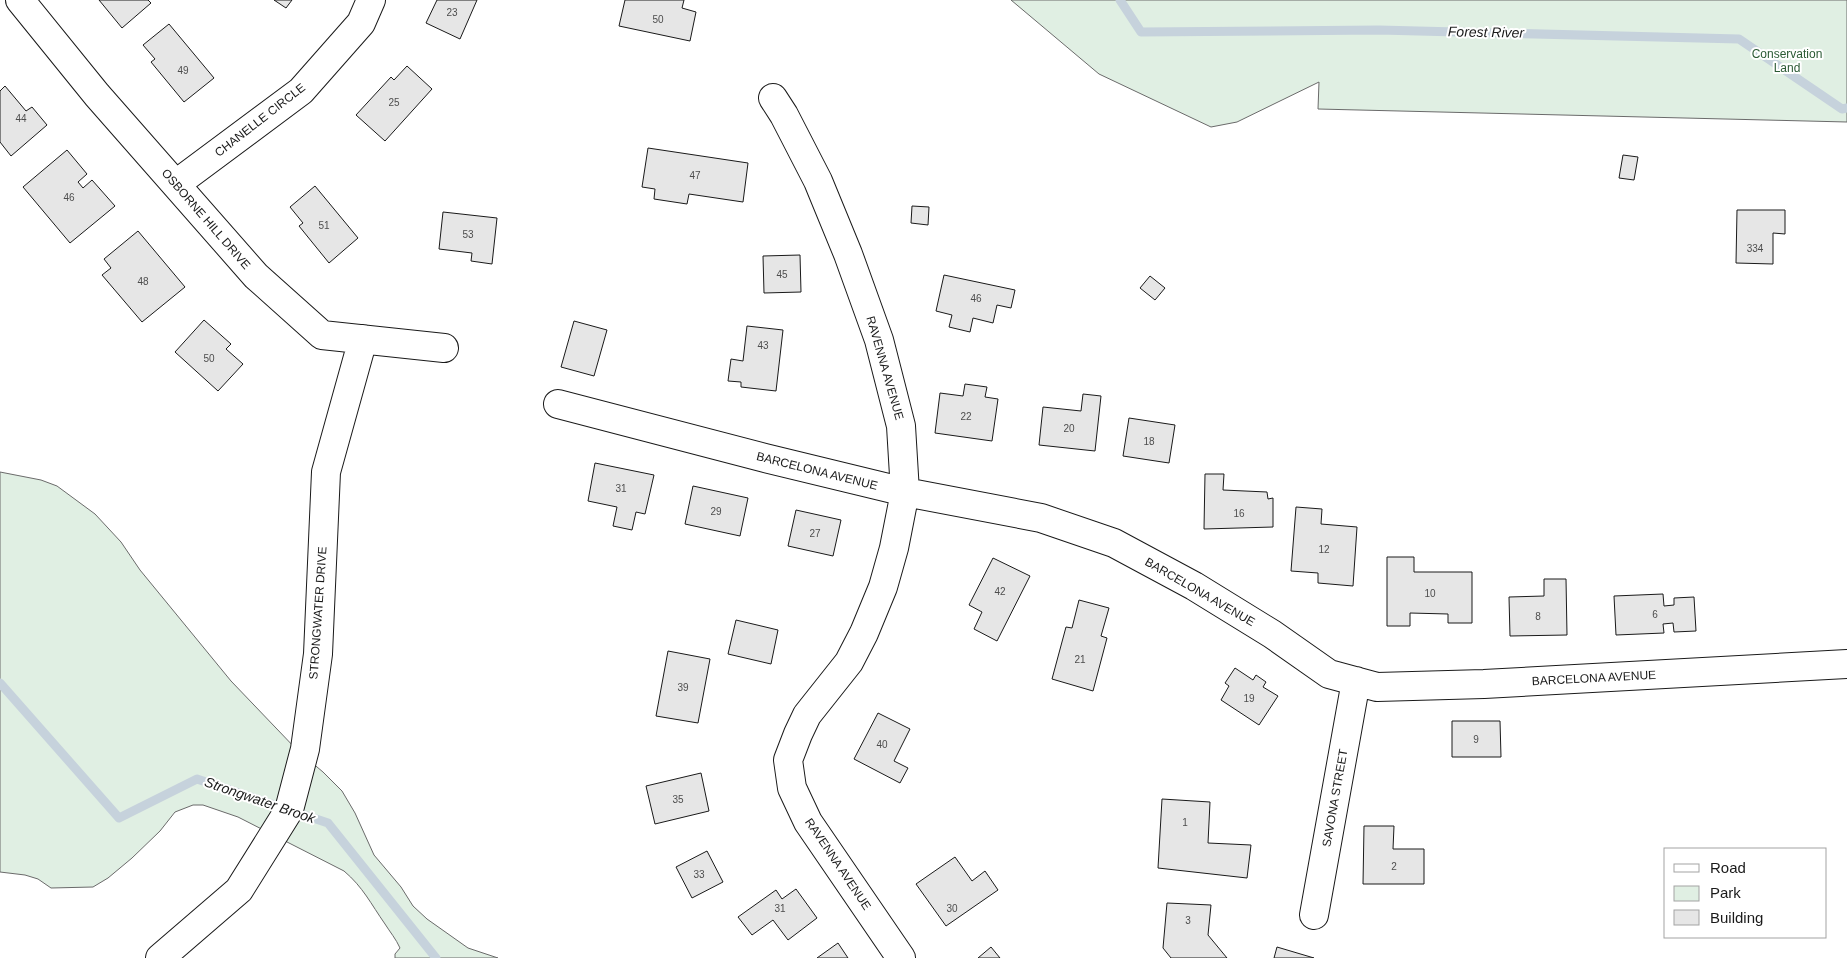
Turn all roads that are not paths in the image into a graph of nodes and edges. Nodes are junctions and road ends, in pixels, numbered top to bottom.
1 (20, 0) edge
2 (371, 0) edge
3 (773, 98) dead end
4 (176, 184) junction
5 (363, 339) junction
6 (444, 348) dead end
7 (558, 404) dead end
8 (905, 492) junction
9 (1847, 664) edge
10 (1356, 681) junction
11 (1314, 915) dead end
12 (160, 958) edge
13 (901, 958) edge

1 - 4 street, OSBORNE HILL DRIVE
2 - 4 street, CHANELLE CIRCLE
3 - 8 street, RAVENNA AVENUE
4 - 5 street, OSBORNE HILL DRIVE
5 - 6 street, OSBORNE HILL DRIVE
5 - 12 street, STRONGWATER DRIVE
7 - 8 street, BARCELONA AVENUE
8 - 10 street, BARCELONA AVENUE
8 - 13 street, RAVENNA AVENUE
9 - 10 street, BARCELONA AVENUE
10 - 11 street, SAVONA STREET

